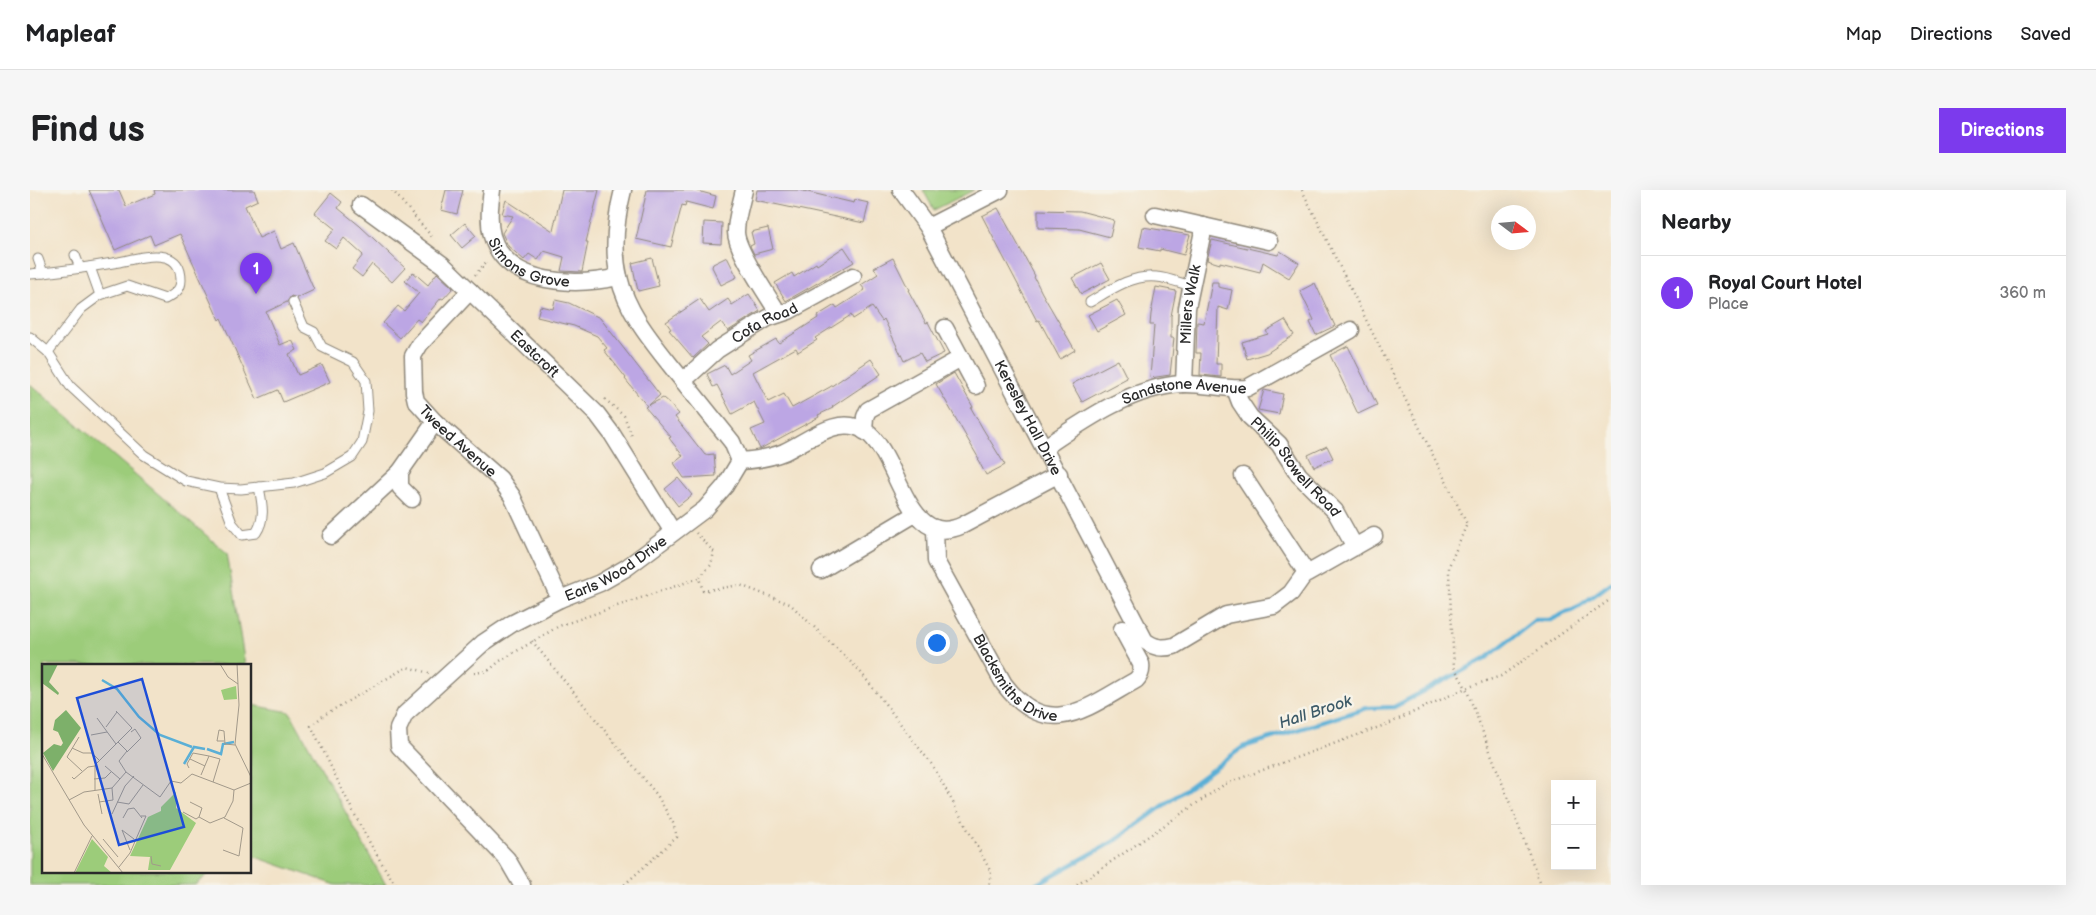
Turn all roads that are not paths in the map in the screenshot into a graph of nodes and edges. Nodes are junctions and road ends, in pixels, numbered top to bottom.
1 (492, 190) edge
2 (623, 190) edge
3 (744, 190) edge
4 (901, 190) edge
5 (1000, 190) edge
6 (361, 205) dead end
7 (1155, 214) dead end
8 (1204, 226) junction
9 (928, 227) junction
10 (1269, 241) dead end
11 (75, 255) dead end
12 (38, 259) dead end
13 (85, 268) junction
14 (43, 273) junction
15 (30, 274) edge
16 (853, 276) dead end
17 (619, 277) junction
18 (471, 284) junction
19 (1192, 286) junction
20 (100, 295) junction
21 (293, 302) dead end
22 (1090, 302) dead end
23 (779, 314) junction
24 (945, 328) dead end
25 (1351, 330) dead end
26 (30, 337) edge
27 (48, 352) junction
28 (961, 358) junction
29 (683, 381) junction
30 (1184, 384) junction
31 (976, 386) dead end
32 (1235, 389) junction
33 (435, 422) junction
34 (864, 431) junction
35 (1045, 447) junction
36 (740, 461) junction
37 (400, 472) junction
38 (1059, 474) junction
39 (1243, 476) dead end
40 (259, 487) junction
41 (219, 488) junction
42 (412, 499) dead end
43 (916, 514) junction
44 (935, 528) junction
45 (673, 532) junction
46 (331, 536) dead end
47 (1374, 536) dead end
48 (1355, 547) junction
49 (821, 570) dead end
50 (1306, 572) junction
51 (560, 598) junction
52 (1122, 629) dead end
53 (522, 885) edge

1 - 17 street, Simons Grove
2 - 17 street
3 - 23 street
4 - 9 street, Keresley Hall Drive
5 - 9 street
6 - 18 street, Eastcroft
7 - 8 street
8 - 10 street
8 - 19 street, Millers Walk
9 - 35 street, Keresley Hall Drive
11 - 13 lane
12 - 14 lane
13 - 14 lane
13 - 20 lane
13 - 20 lane
14 - 15 lane
16 - 23 street, Cofa Road
17 - 29 street
18 - 33 street, Tweed Avenue
18 - 45 street, Eastcroft
19 - 22 lane
19 - 30 street, Millers Walk
20 - 27 lane
21 - 40 lane
23 - 29 street, Cofa Road
24 - 28 street
25 - 32 street, Sandstone Avenue
26 - 27 lane
27 - 41 lane
28 - 31 street
28 - 34 street
29 - 36 street
30 - 32 street, Sandstone Avenue
30 - 35 street, Sandstone Avenue
32 - 48 street, Philip Stowell Road
33 - 37 street
33 - 51 street, Tweed Avenue
34 - 36 street
34 - 43 street
35 - 38 street, Keresley Hall Drive
36 - 45 street, Earls Wood Drive
37 - 42 street
37 - 46 street
38 - 44 street
38 - 50 street, Keresley Hall Drive
39 - 50 street
40 - 41 lane
40 - 41 lane
43 - 44 street
43 - 49 street
44 - 52 street, Blacksmiths Drive
45 - 51 street, Earls Wood Drive
47 - 48 street
48 - 50 street
51 - 53 street, Earls Wood Drive

